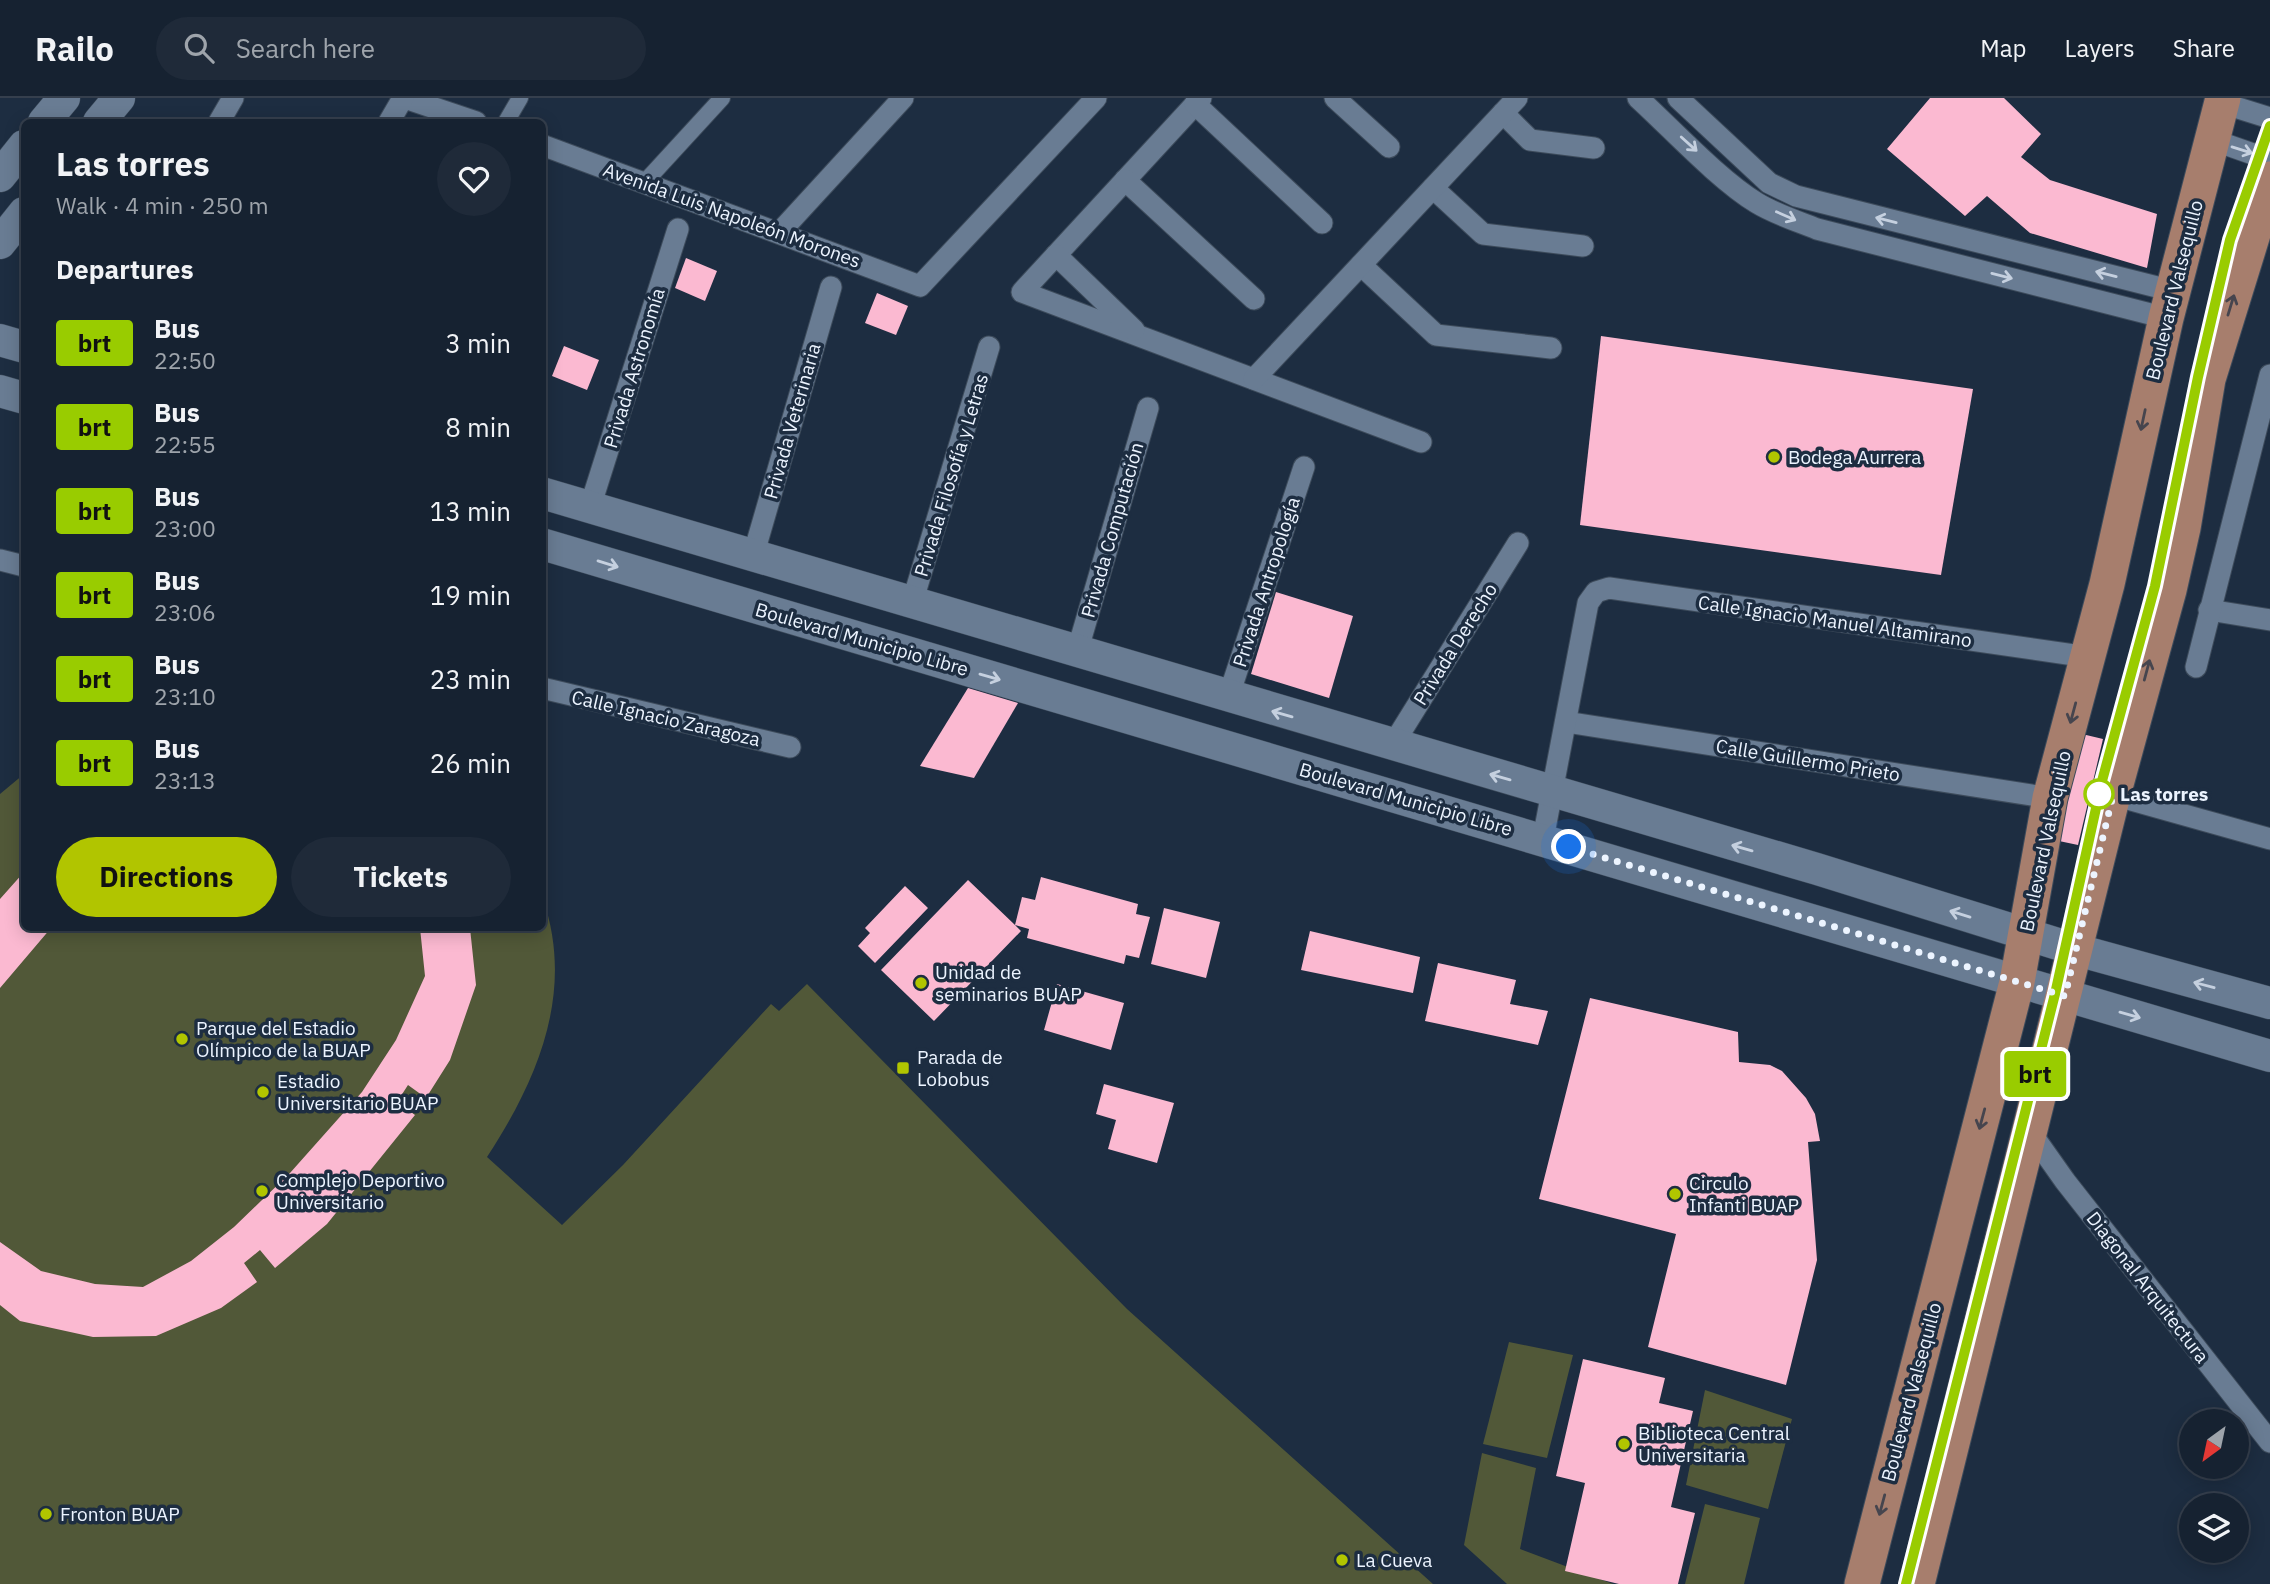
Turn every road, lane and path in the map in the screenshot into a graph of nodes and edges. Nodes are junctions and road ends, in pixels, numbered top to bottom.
1 (64, 98) edge
2 (119, 98) edge
3 (233, 98) edge
4 (404, 98) edge
5 (520, 98) edge
6 (722, 98) edge
7 (903, 98) edge
8 (1096, 98) edge
9 (1335, 98) edge
10 (1638, 98) edge
11 (1678, 98) edge
12 (1198, 101) edge
13 (2223, 101) edge
14 (1510, 106) edge
15 (2270, 118) edge
16 (46, 119) edge
17 (102, 119) edge
18 (221, 119) edge
19 (391, 119) edge
20 (467, 119) edge
21 (508, 119) edge
22 (2213, 140) junction
23 (546, 146) edge
24 (1389, 147) dead end
25 (1594, 148) dead end
26 (21, 150) edge
27 (2270, 160) edge
28 (0, 176) edge
29 (2270, 179) edge
30 (1125, 180) junction
31 (644, 183) junction
32 (1769, 183) junction
33 (1433, 188) junction
34 (1756, 202) junction
35 (21, 218) edge
36 (1322, 223) dead end
37 (678, 229) dead end
38 (780, 232) junction
39 (1969, 241) junction
40 (0, 243) edge
41 (1583, 246) dead end
42 (1056, 255) junction
43 (1361, 265) junction
44 (1964, 266) junction
45 (2074, 266) junction
46 (831, 287) dead end
47 (2066, 292) junction
48 (1254, 299) dead end
49 (2169, 304) junction
50 (1141, 336) junction
51 (0, 340) edge
52 (21, 346) edge
53 (989, 347) dead end
54 (1551, 348) dead end
55 (2270, 375) edge
56 (1254, 379) junction
57 (0, 391) edge
58 (21, 397) edge
59 (1148, 408) dead end
60 (1421, 442) dead end
61 (1304, 467) dead end
62 (546, 495) edge
63 (590, 507) junction
64 (1518, 543) dead end
65 (546, 545) edge
66 (753, 556) junction
67 (0, 560) edge
68 (21, 565) edge
69 (912, 603) junction
70 (2209, 610) junction
71 (2270, 620) edge
72 (1077, 652) junction
73 (2088, 657) junction
74 (2196, 667) dead end
75 (546, 689) edge
76 (1228, 698) junction
77 (1566, 722) junction
78 (1392, 746) junction
79 (790, 747) dead end
80 (1553, 793) junction
81 (2113, 795) junction
82 (2050, 798) junction
83 (1543, 839) junction
84 (2270, 839) edge
85 (2025, 934) junction
86 (2077, 950) junction
87 (2017, 982) junction
88 (2065, 996) junction
89 (2270, 1003) edge
90 (2270, 1056) edge
91 (2029, 1130) junction
92 (2270, 1442) edge
93 (1862, 1584) edge
94 (1917, 1584) edge

1 - 16 main road
2 - 17 main road
3 - 18 street
4 - 19 street
4 - 20 street
5 - 21 street
6 - 31 street
7 - 38 street
8 - 38 street, Avenida Luis Napoleón Morones
9 - 24 street
10 -> 34 street
11 - 32 street
12 - 30 street
12 - 36 street
13 - 15 street
13 - 22 main road, Boulevard Valsequillo
14 - 25 street
14 - 33 street
22 -> 27 street
22 - 49 main road, Boulevard Valsequillo
23 - 31 street, Avenida Luis Napoleón Morones
26 - 28 main road
81 -> 29 main road
30 - 42 street
30 - 48 street
31 - 38 street, Avenida Luis Napoleón Morones
32 - 34 street
39 -> 32 street
33 - 41 street
33 - 43 street
34 -> 44 street
35 - 40 main road
37 - 63 street, Privada Astronomía
39 - 44 street
39 - 45 street
42 - 50 street
42 - 50 street
43 - 54 street
43 - 56 street
44 -> 47 street
45 - 47 street
49 -> 45 street
46 - 66 street, Privada Veterinaria
47 - 49 street
49 -> 73 main road, Boulevard Valsequillo
50 - 56 street
51 - 52 main road
53 - 69 street, Privada Filosofía y Letras
55 - 70 street
56 - 60 street
57 - 58 main road
59 - 72 street, Privada Computación
61 - 76 street, Privada Antropología
62 - 63 main road
63 - 66 main road
64 - 78 street, Privada Derecho
65 -> 83 main road, Boulevard Municipio Libre
66 - 69 main road
67 - 68 street
69 - 72 main road
70 - 71 street
70 - 74 street
72 - 76 main road
73 - 77 street, Calle Ignacio Manuel Altamirano
73 -> 82 main road, Boulevard Valsequillo
75 - 79 street, Calle Ignacio Zaragoza
78 -> 76 main road
77 - 80 street
77 - 82 street, Calle Guillermo Prieto
80 -> 78 main road
80 - 83 street
85 -> 80 main road
81 - 84 street
81 - 86 main road
82 - 85 main road, Boulevard Valsequillo
83 - 87 main road, Boulevard Municipio Libre
85 - 86 main road
85 - 87 main road, Boulevard Valsequillo
86 - 88 main road
89 -> 86 main road
87 - 88 main road, Boulevard Municipio Libre
87 -> 93 main road, Boulevard Valsequillo
88 -> 90 main road, Boulevard Municipio Libre
88 - 91 main road
91 - 92 street, Diagonal Arquitectura
91 - 94 main road

